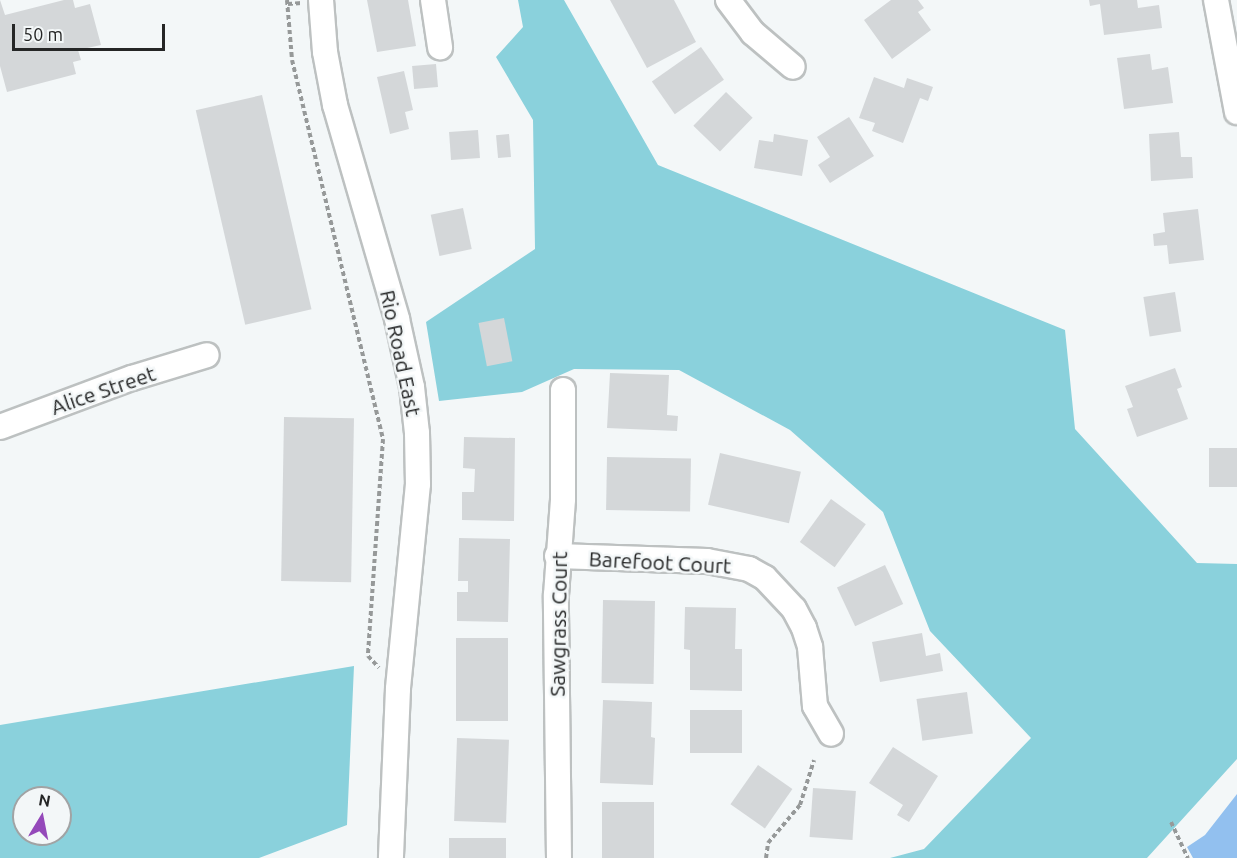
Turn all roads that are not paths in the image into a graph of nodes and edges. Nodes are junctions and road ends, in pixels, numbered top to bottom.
1 (321, 0) edge
2 (433, 0) edge
3 (728, 0) edge
4 (1216, 0) edge
5 (440, 47) dead end
6 (793, 67) dead end
7 (1237, 112) edge
8 (207, 355) dead end
9 (563, 390) dead end
10 (0, 427) edge
11 (557, 556) junction
12 (831, 734) dead end
13 (391, 858) edge
14 (559, 858) edge

1 - 13 street, Rio Road East
2 - 5 street
3 - 6 street
4 - 7 street
8 - 10 street, Alice Street
9 - 11 street, Sawgrass Court
11 - 12 street, Barefoot Court
11 - 14 street, Sawgrass Court

